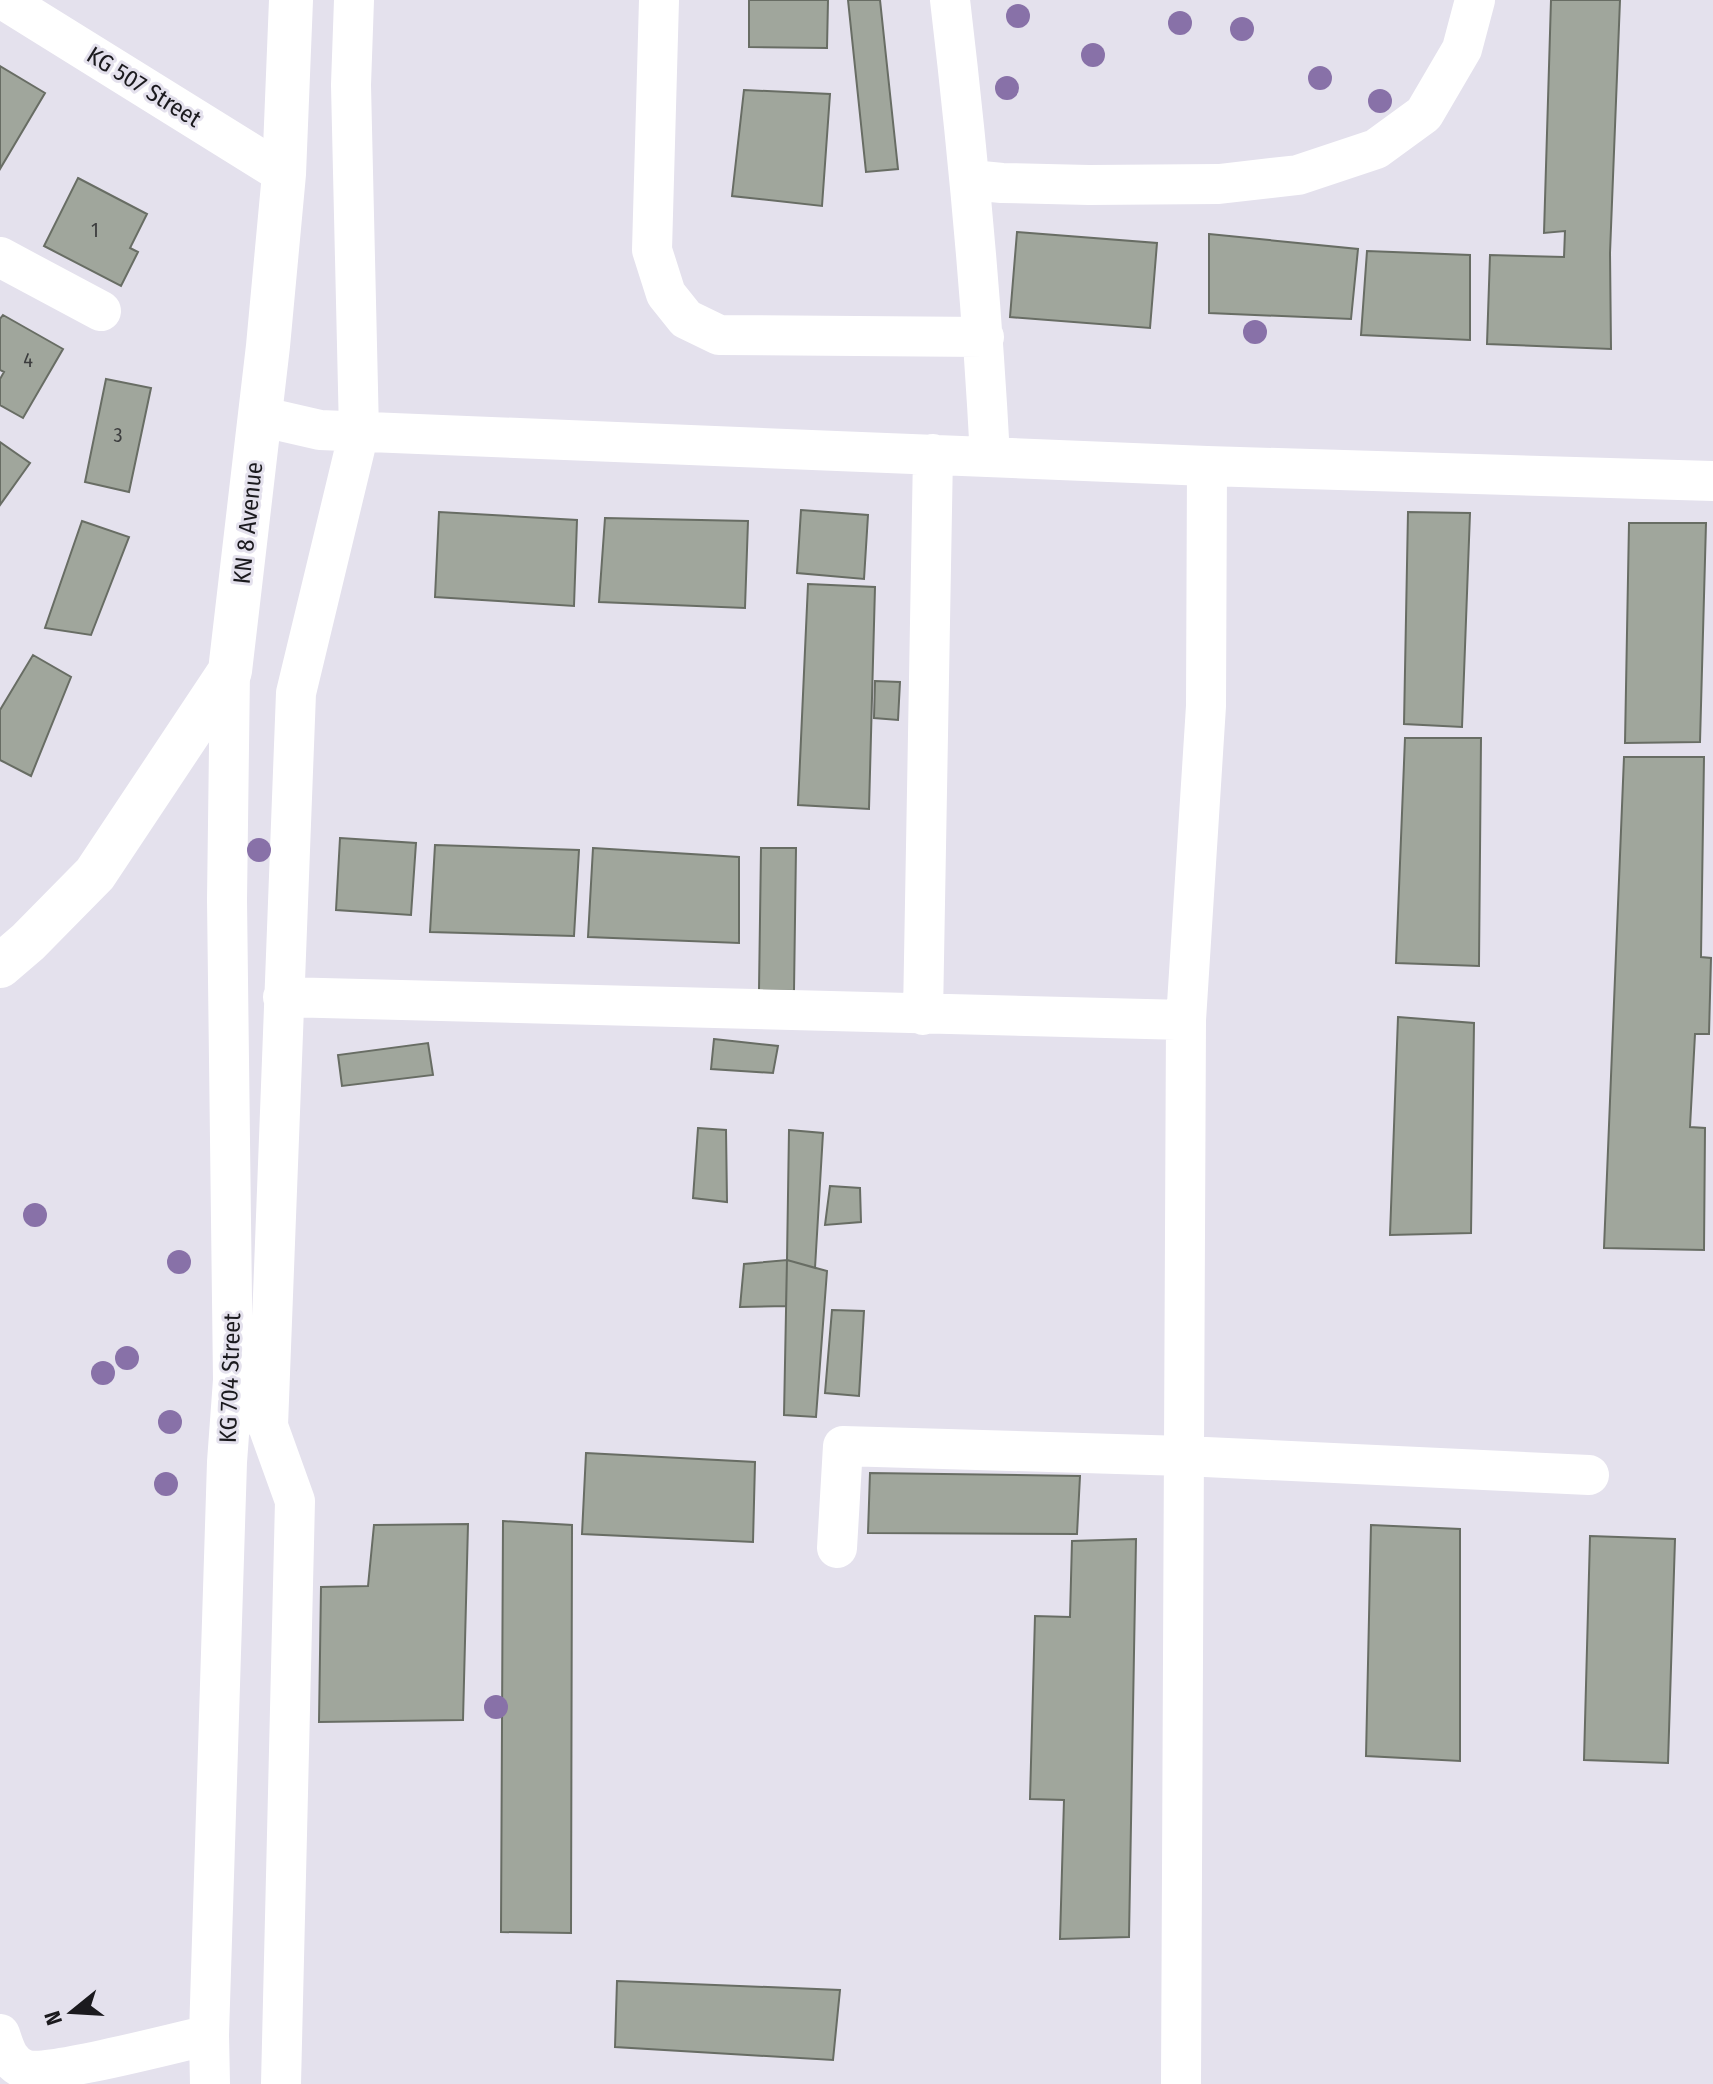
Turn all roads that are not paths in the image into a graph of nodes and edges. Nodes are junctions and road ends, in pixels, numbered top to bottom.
1 (4, 0) edge
2 (291, 0) edge
3 (354, 0) edge
4 (659, 0) edge
5 (950, 0) edge
6 (1475, 0) edge
7 (284, 174) junction
8 (971, 180) junction
9 (0, 257) edge
10 (101, 311) dead end
11 (984, 337) junction
12 (259, 416) junction
13 (359, 432) junction
14 (933, 454) junction
15 (990, 457) junction
16 (1207, 466) junction
17 (1713, 481) edge
18 (230, 671) junction
19 (0, 966) edge
20 (283, 997) junction
21 (923, 1015) junction
22 (1186, 1020) junction
23 (233, 1380) junction
24 (268, 1426) junction
25 (1184, 1456) junction
26 (1589, 1475) dead end
27 (837, 1548) dead end
28 (0, 2034) edge
29 (209, 2035) junction
30 (210, 2084) edge
31 (281, 2084) edge
32 (1181, 2084) edge

1 - 7 street, KG 507 Street
2 - 7 main road, KN 8 Avenue
3 - 13 street
4 - 11 street
5 - 8 street
6 - 8 street
7 - 12 main road, KN 8 Avenue
8 - 11 street
9 - 10 street
11 - 15 street
12 - 13 street
12 - 18 main road, KN 8 Avenue
13 - 14 street
13 - 20 street
14 - 15 street
14 - 21 street
15 - 16 street
16 - 17 street
16 - 22 street
18 - 19 main road, KN 8 Avenue
18 - 23 street, KG 704 Street
20 - 21 street
20 - 24 street
21 - 22 street
22 - 25 street
23 - 24 street
23 - 29 street, KG 704 Street
24 - 31 street
25 - 26 street
25 - 27 street
25 - 32 street
28 - 29 street
29 - 30 street, KG 704 Street

